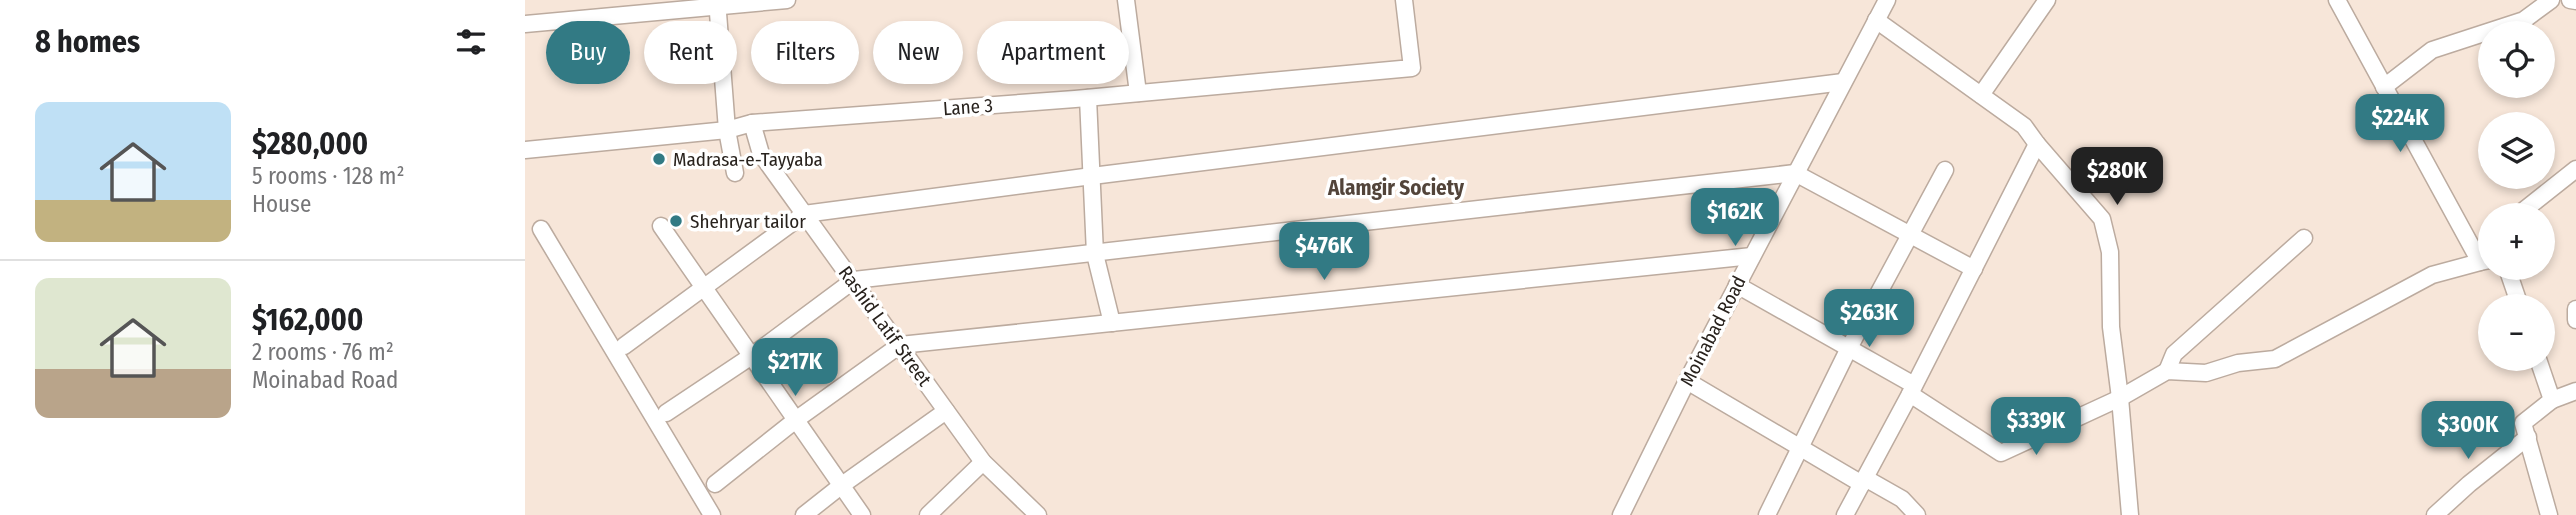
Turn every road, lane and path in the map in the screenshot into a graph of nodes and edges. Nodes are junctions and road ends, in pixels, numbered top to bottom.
1 (787, 0) edge
2 (1126, 0) edge
3 (1404, 0) edge
4 (1887, 0) edge
5 (2047, 0) edge
6 (2337, 0) edge
7 (2551, 0) edge
8 (2570, 0) edge
9 (2576, 1) edge
10 (717, 2) edge
11 (1876, 20) junction
12 (525, 24) edge
13 (1843, 82) junction
14 (2384, 87) junction
15 (1138, 93) junction
16 (1981, 95) junction
17 (1088, 98) junction
18 (753, 123) junction
19 (727, 130) junction
20 (2037, 144) junction
21 (525, 150) edge
22 (2576, 169) edge
23 (1945, 170) dead end
24 (735, 173) dead end
25 (1795, 173) junction
26 (1092, 176) junction
27 (2533, 203) edge
28 (804, 215) junction
29 (661, 226) dead end
30 (541, 229) dead end
31 (1910, 235) junction
32 (2304, 238) dead end
33 (2478, 249) edge
34 (1095, 254) junction
35 (1752, 256) junction
36 (2478, 263) edge
37 (1974, 269) junction
38 (854, 280) junction
39 (1737, 285) junction
40 (705, 288) junction
41 (2576, 309) edge
42 (2576, 320) edge
43 (1112, 323) junction
44 (900, 345) junction
45 (624, 346) dead end
46 (1849, 348) junction
47 (753, 355) junction
48 (2167, 371) junction
49 (2542, 371) edge
50 (1687, 381) junction
51 (1912, 390) junction
52 (2576, 391) edge
53 (2120, 398) junction
54 (2552, 400) junction
55 (946, 411) junction
56 (666, 414) dead end
57 (797, 419) junction
58 (2528, 437) junction
59 (1800, 449) junction
60 (983, 462) junction
61 (1864, 481) junction
62 (715, 484) dead end
63 (842, 485) junction
64 (1025, 503) junction
65 (712, 515) edge
66 (804, 515) edge
67 (862, 515) edge
68 (928, 515) edge
69 (1012, 515) edge
70 (1038, 515) edge
71 (1622, 515) edge
72 (1767, 515) edge
73 (1845, 515) edge
74 (1917, 515) edge
75 (2130, 515) edge
76 (2435, 515) edge
77 (2549, 515) edge

1 - 10 street
2 - 15 street
3 - 15 street, Lane 3
4 - 11 street, Moinabad Road
5 - 16 street
6 - 14 street
7 - 14 street
8 - 9 street
10 - 12 street
10 - 19 street
11 - 13 street, Moinabad Road
11 - 16 street
13 - 25 street, Moinabad Road
13 - 26 street
14 - 33 street
15 - 17 street, Lane 3
16 - 20 street
17 - 18 street, Lane 3
17 - 26 street
18 - 19 street, Lane 3
18 - 28 street, Rashid Latif Street
19 - 21 street, Lane 3
19 - 24 street
20 - 37 street
20 - 53 street
22 - 27 street
23 - 31 street
25 - 31 street
25 - 34 street
25 - 35 street, Moinabad Road
26 - 28 street
26 - 34 street
28 - 38 street, Rashid Latif Street
28 - 40 street
29 - 40 street
30 - 65 street
31 - 37 street
31 - 46 street
32 - 48 street
34 - 38 street
34 - 43 street
35 - 39 street, Moinabad Road
35 - 43 street
36 - 48 street
37 - 51 street
38 - 44 street, Rashid Latif Street
38 - 47 street
39 - 46 street
39 - 50 street, Moinabad Road
40 - 45 street
40 - 47 street
41 - 42 street
43 - 44 street
44 - 55 street, Rashid Latif Street
44 - 57 street
46 - 51 street
46 - 59 street
47 - 56 street
47 - 57 street
48 - 53 street
49 - 54 street
50 - 59 street
50 - 71 street, Moinabad Road
51 - 53 street
51 - 61 street
52 - 54 street
53 - 75 street
54 - 58 street
55 - 60 street, Rashid Latif Street
55 - 63 street
57 - 62 street
57 - 63 street
58 - 76 street
58 - 77 street
59 - 61 street
59 - 72 street
60 - 64 street, Rashid Latif Street
60 - 68 street
61 - 73 street
61 - 74 street
63 - 66 street
63 - 67 street
64 - 69 street
64 - 70 street, Rashid Latif Street

